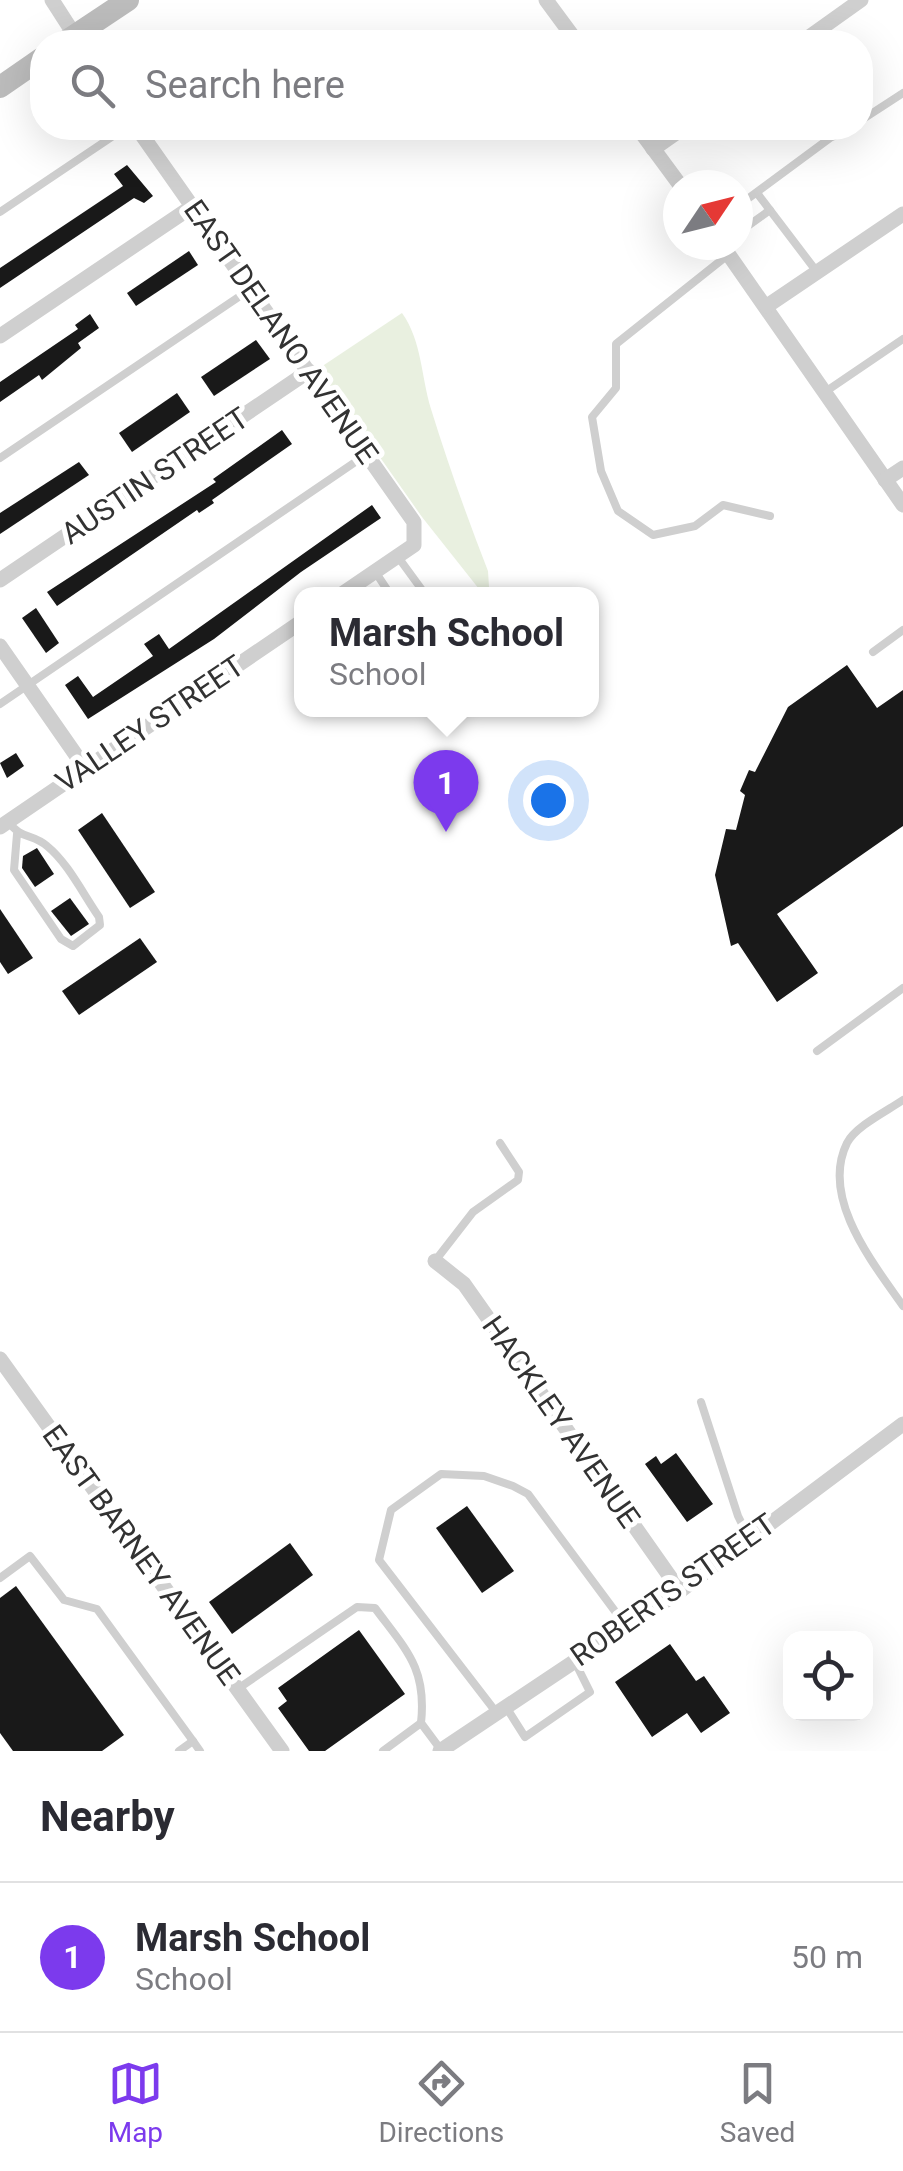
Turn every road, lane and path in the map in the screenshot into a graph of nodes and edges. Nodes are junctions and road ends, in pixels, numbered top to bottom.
1 (52, 0) edge
2 (128, 0) edge
3 (546, 0) edge
4 (861, 0) edge
5 (68, 30) edge
6 (87, 30) edge
7 (568, 30) edge
8 (819, 30) edge
9 (30, 66) edge
10 (0, 87) edge
11 (903, 93) edge
12 (873, 113) edge
13 (107, 140) edge
14 (146, 140) edge
15 (647, 140) edge
16 (666, 140) edge
17 (827, 140) edge
18 (654, 149) junction
19 (669, 170) edge
20 (756, 193) junction
21 (753, 195) edge
22 (192, 206) junction
23 (770, 210) junction
24 (0, 212) edge
25 (903, 214) edge
26 (753, 222) edge
27 (714, 260) edge
28 (733, 260) edge
29 (817, 272) junction
30 (251, 288) junction
31 (767, 306) junction
32 (0, 336) edge
33 (903, 339) edge
34 (309, 372) junction
35 (825, 392) junction
36 (368, 454) junction
37 (0, 458) edge
38 (903, 468) edge
39 (886, 480) junction
40 (903, 506) edge
41 (770, 516) dead end
42 (398, 557) junction
43 (375, 572) junction
44 (0, 580) edge
45 (352, 587) edge
46 (385, 587) edge
47 (420, 587) edge
48 (294, 627) edge
49 (903, 630) edge
50 (0, 646) edge
51 (873, 652) dead end
52 (28, 686) junction
53 (0, 704) edge
54 (85, 768) junction
55 (8, 828) edge
56 (903, 988) edge
57 (818, 1051) dead end
58 (903, 1100) edge
59 (500, 1142) dead end
60 (435, 1261) joint
61 (903, 1306) edge
62 (0, 1359) edge
63 (701, 1402) dead end
64 (903, 1424) edge
65 (749, 1538) junction
66 (0, 1578) edge
67 (680, 1591) junction
68 (626, 1626) junction
69 (574, 1660) junction
70 (238, 1689) junction
71 (501, 1709) junction
72 (420, 1723) junction
73 (193, 1741) junction
74 (179, 1751) edge
75 (200, 1751) edge
76 (282, 1751) edge
77 (382, 1751) edge
78 (440, 1751) edge

1 - 5 street
2 - 6 main road
3 - 7 street
4 - 8 street
9 - 10 main road
11 - 12 lane
13 - 24 lane
14 - 22 street, EAST DELANO AVENUE
15 - 18 street
16 - 18 street
17 - 20 lane
18 - 19 street
20 - 21 lane
20 - 23 lane
22 - 30 street, EAST DELANO AVENUE
22 - 32 street
23 - 26 lane
23 - 29 lane
25 - 29 street
27 - 41 lane
28 - 31 street
29 - 31 street
30 - 34 street, EAST DELANO AVENUE
30 - 37 lane
31 - 35 street
33 - 35 lane
34 - 36 street, EAST DELANO AVENUE
34 - 44 street, AUSTIN STREET
35 - 39 street
36 - 42 street, EAST DELANO AVENUE
36 - 52 lane
38 - 39 street
39 - 40 street
42 - 43 street
42 - 47 lane
43 - 45 street
43 - 46 lane
48 - 54 street, VALLEY STREET
49 - 51 lane
50 - 52 street
52 - 53 lane
52 - 54 street
54 - 55 street, VALLEY STREET
55 - 55 lane
56 - 57 lane
58 - 61 lane
59 - 60 lane
60 - 67 street, HACKLEY AVENUE
62 - 70 street, EAST BARNEY AVENUE
63 - 65 lane
64 - 65 street, ROBERTS STREET
65 - 67 street, ROBERTS STREET
66 - 73 lane
67 - 68 street, ROBERTS STREET
68 - 69 street, ROBERTS STREET
68 - 71 lane
69 - 71 street, ROBERTS STREET
69 - 71 lane
70 - 72 lane
70 - 76 street, EAST BARNEY AVENUE
71 - 78 street, ROBERTS STREET
72 - 77 lane
72 - 78 lane
73 - 74 lane
73 - 75 lane

